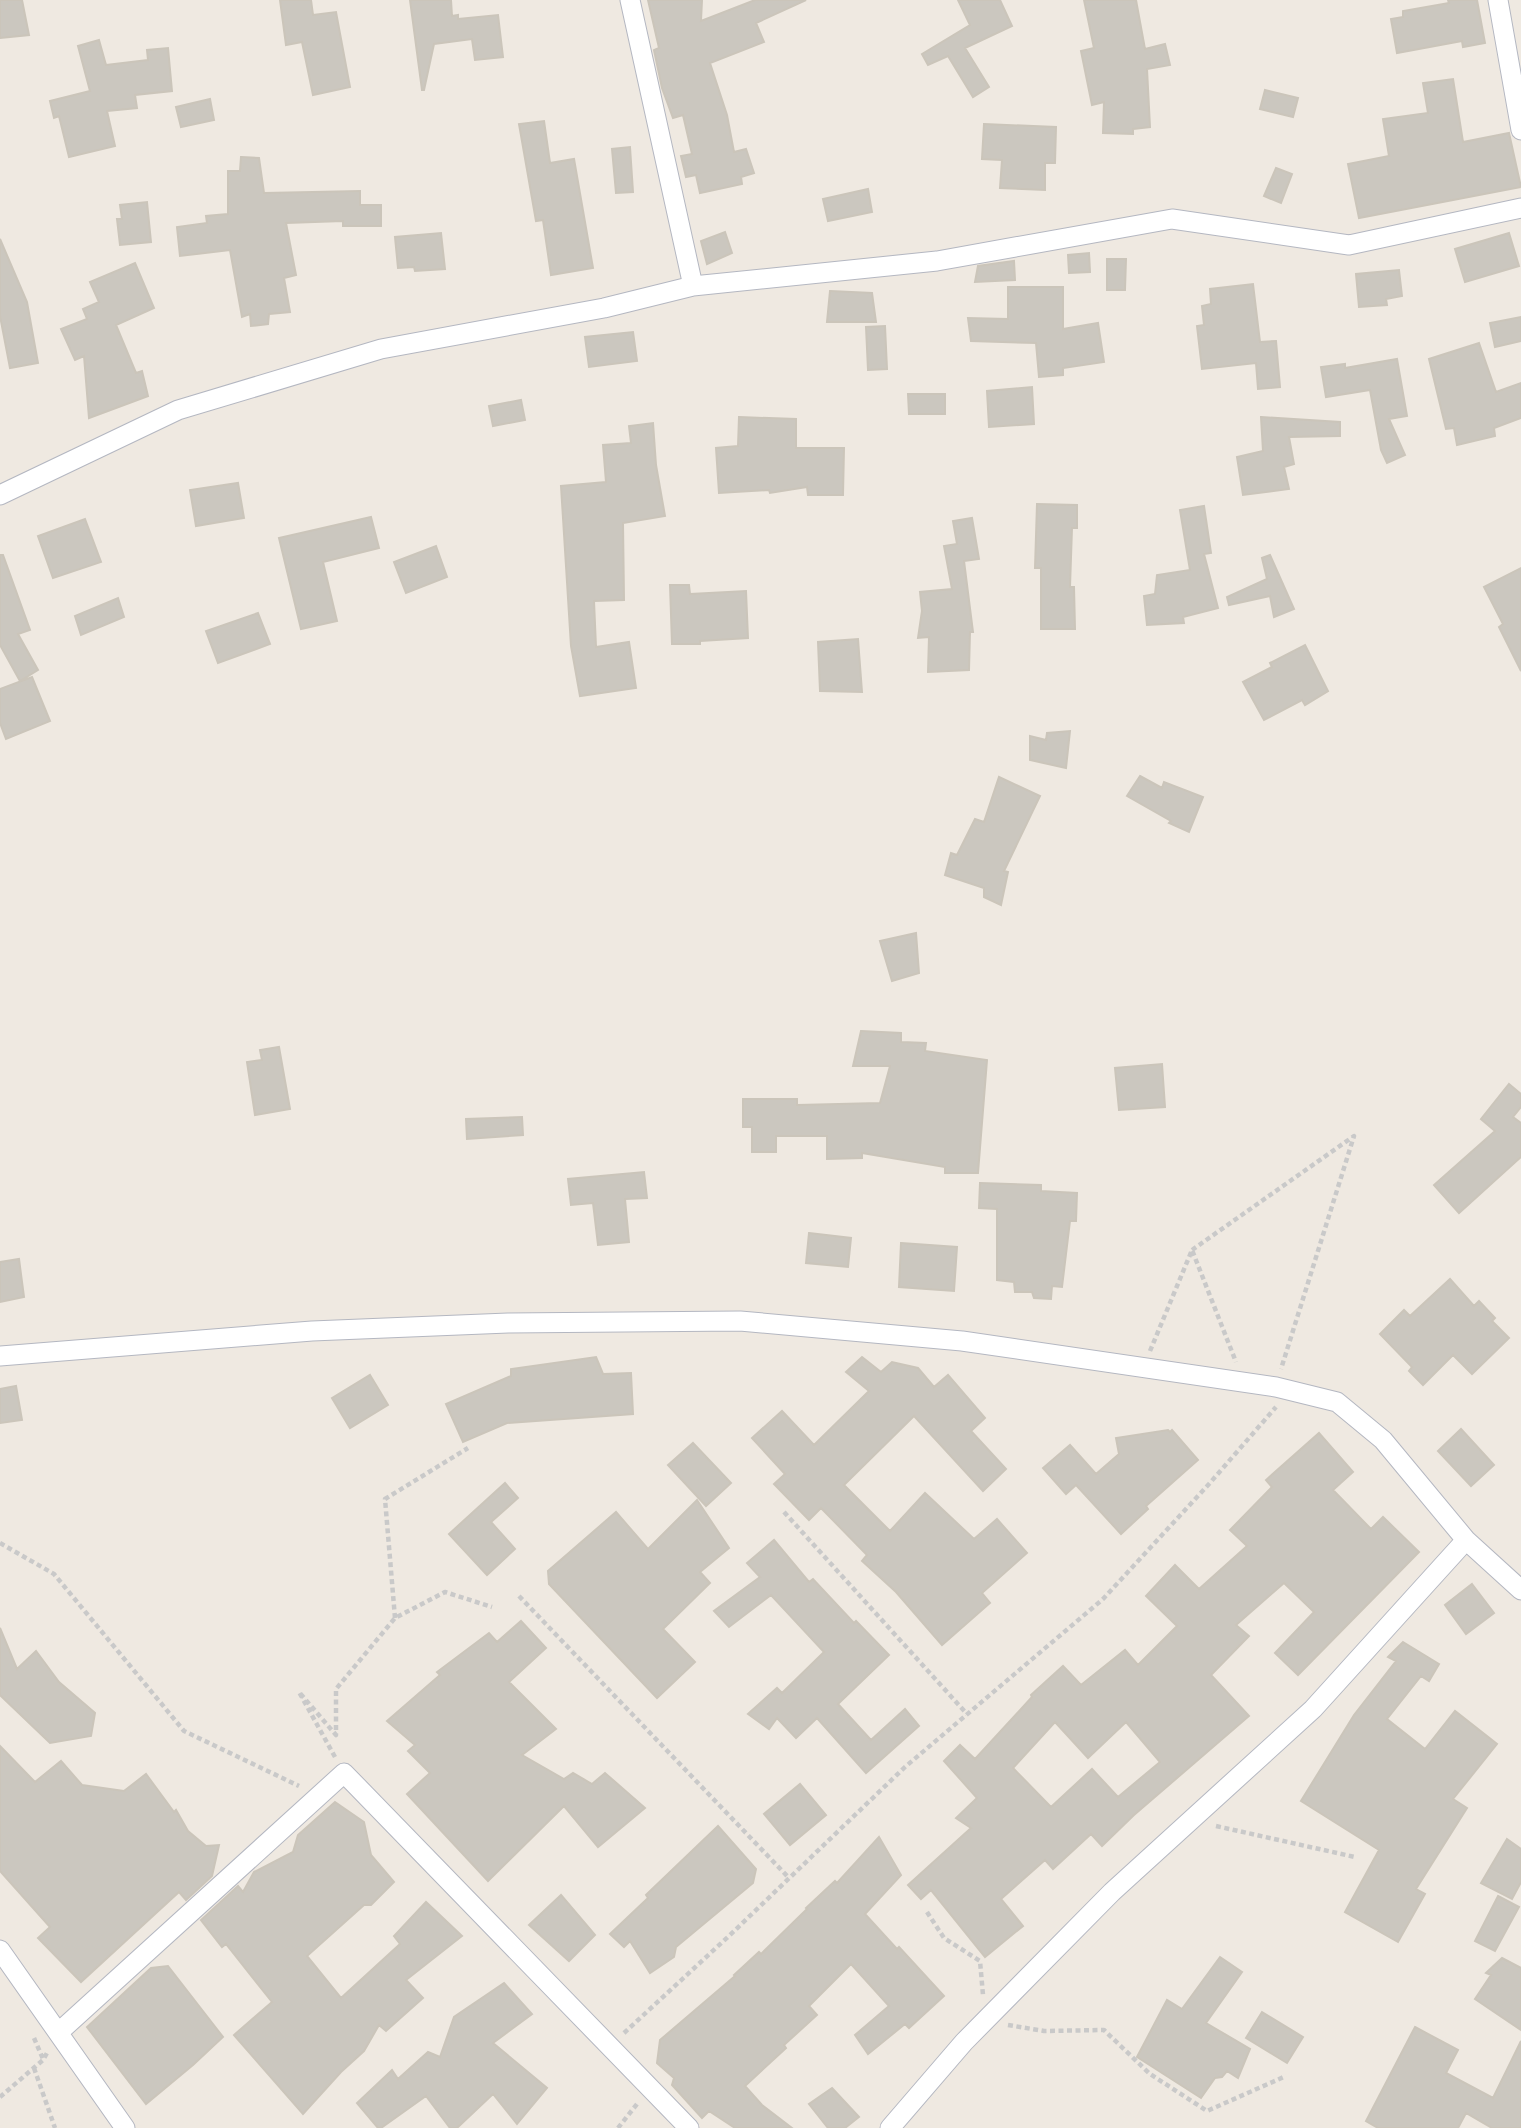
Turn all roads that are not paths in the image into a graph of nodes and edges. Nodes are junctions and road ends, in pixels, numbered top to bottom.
1 (630, 0) edge
2 (1497, 0) edge
3 (1521, 130) edge
4 (1521, 208) edge
5 (693, 286) junction
6 (0, 495) edge
7 (0, 1356) edge
8 (1466, 1540) junction
9 (1521, 1590) edge
10 (0, 1950) edge
11 (59, 2032) junction
12 (125, 2128) edge
13 (689, 2128) edge
14 (890, 2128) edge

1 - 5 street
2 - 3 street
4 - 5 street
5 - 6 street
7 - 8 street
8 - 9 street
8 - 14 street
10 - 11 street
11 - 12 street
11 - 13 street

